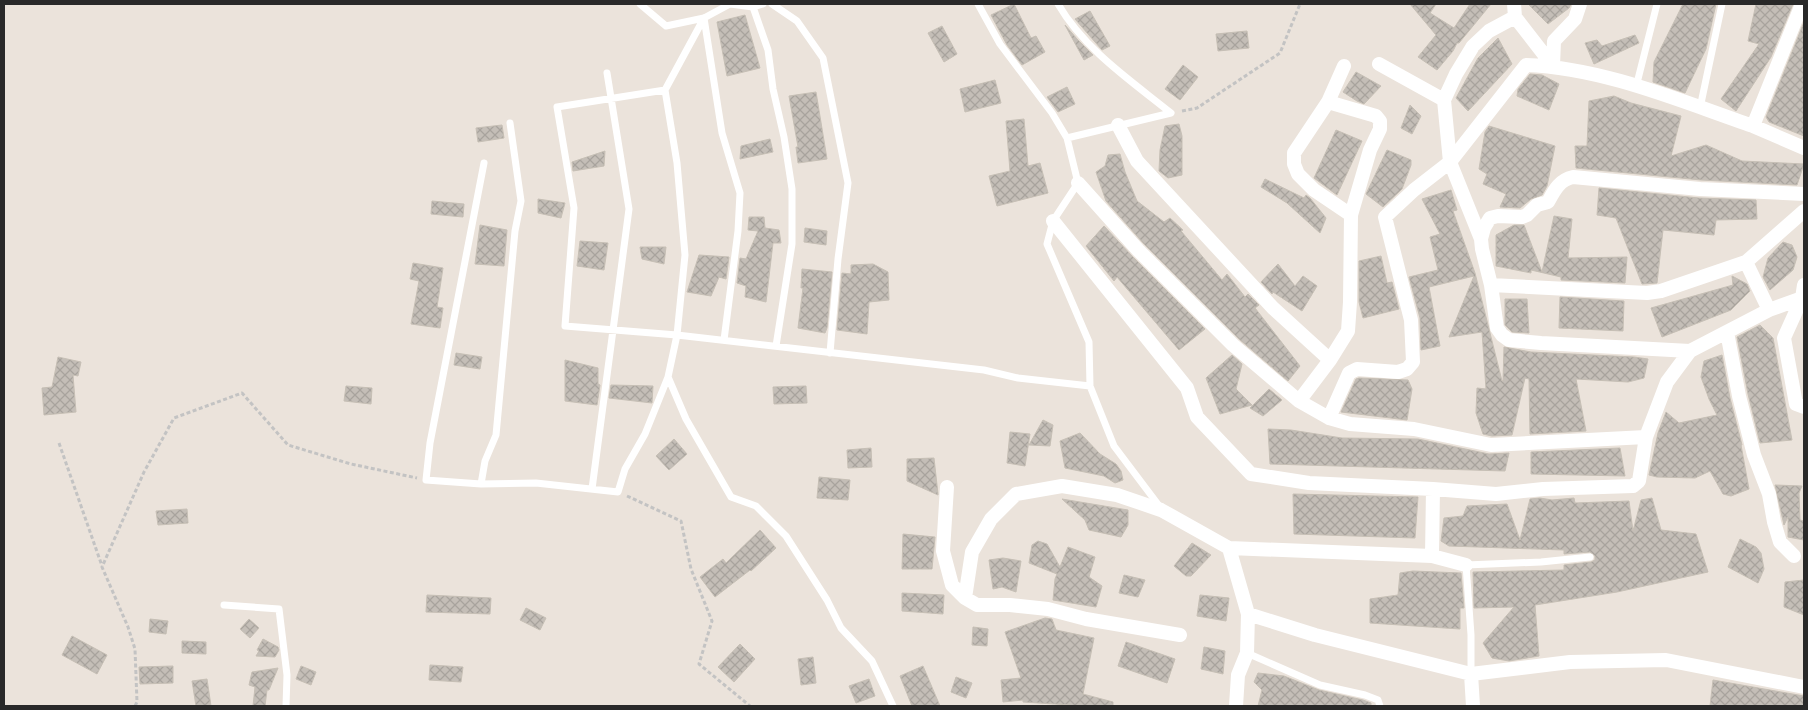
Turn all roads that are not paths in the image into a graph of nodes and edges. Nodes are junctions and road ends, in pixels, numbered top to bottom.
1 (640, 4) edge
2 (763, 4) edge
3 (772, 4) edge
4 (978, 4) edge
5 (1058, 4) edge
6 (1580, 4) edge
7 (1658, 4) edge
8 (1722, 4) edge
9 (1802, 4) edge
10 (750, 6) edge
11 (1515, 11) edge
12 (704, 18) junction
13 (1379, 64) dead end
14 (1344, 66) dead end
15 (1553, 66) junction
16 (607, 73) dead end
17 (1636, 87) junction
18 (665, 90) junction
19 (611, 99) junction
20 (1444, 100) junction
21 (1328, 102) junction
22 (1700, 108) junction
23 (510, 123) dead end
24 (1118, 126) junction
25 (1753, 126) junction
26 (1067, 138) junction
27 (1804, 148) edge
28 (1450, 162) junction
29 (484, 163) dead end
30 (1078, 183) junction
31 (1804, 194) edge
32 (1804, 211) edge
33 (1351, 216) junction
34 (1053, 221) junction
35 (1481, 239) junction
36 (1746, 262) junction
37 (1491, 285) junction
38 (1803, 292) edge
39 (1768, 310) junction
40 (613, 330) junction
41 (1727, 332) junction
42 (677, 335) junction
43 (724, 340) junction
44 (776, 346) junction
45 (1690, 351) junction
46 (830, 353) junction
47 (1330, 360) junction
48 (668, 377) junction
49 (1090, 386) junction
50 (1299, 401) junction
51 (1804, 407) edge
52 (1329, 418) junction
53 (1646, 437) junction
54 (481, 484) junction
55 (947, 487) dead end
56 (592, 489) junction
57 (1434, 489) junction
58 (1161, 510) junction
59 (1229, 548) junction
60 (1432, 556) junction
61 (1794, 556) dead end
62 (1590, 557) dead end
63 (1466, 565) junction
64 (965, 598) junction
65 (224, 605) dead end
66 (1248, 614) junction
67 (1180, 635) dead end
68 (1247, 653) junction
69 (1472, 674) junction
70 (1804, 687) edge
71 (286, 706) edge
72 (893, 706) edge
73 (1236, 706) edge
74 (1380, 706) edge
75 (1473, 706) edge

1 - 12 lane
2 - 10 lane
3 - 46 lane
4 - 26 lane
5 - 24 lane
6 - 15 street
7 - 17 lane
8 - 22 lane
9 - 25 street
10 - 12 lane
10 - 44 lane
11 - 15 street
11 - 20 street
12 - 18 lane
12 - 43 lane
13 - 20 street
14 - 21 street
15 - 17 street
15 - 28 street
16 - 19 lane
17 - 22 street
18 - 19 lane
18 - 42 lane
19 - 40 lane
19 - 40 lane
20 - 28 street
21 - 33 street
21 - 33 street
22 - 25 street
23 - 54 lane
24 - 26 lane
24 - 47 street
25 - 27 street
26 - 30 lane
28 - 35 street
28 - 52 street
29 - 54 lane
30 - 34 lane
30 - 50 street
31 - 35 street
32 - 36 street
33 - 47 street
34 - 49 lane
34 - 57 street
35 - 37 street
36 - 37 street
36 - 39 street
37 - 45 street
38 - 39 street
38 - 51 street
39 - 41 street
40 - 42 lane
40 - 56 lane
41 - 45 street
41 - 61 street
42 - 43 lane
42 - 48 lane
43 - 44 lane
44 - 46 lane
45 - 53 street
46 - 49 lane
47 - 50 street
48 - 56 lane
48 - 72 lane
49 - 58 lane
50 - 52 street
52 - 53 street
53 - 57 street
54 - 56 lane
55 - 64 street
57 - 60 street
58 - 59 street
58 - 64 street
59 - 60 street
59 - 66 street
60 - 63 street
62 - 63 lane
63 - 69 lane
64 - 67 street
65 - 71 lane
66 - 68 street
66 - 69 street
68 - 73 street
68 - 74 lane
69 - 70 street
69 - 75 street

